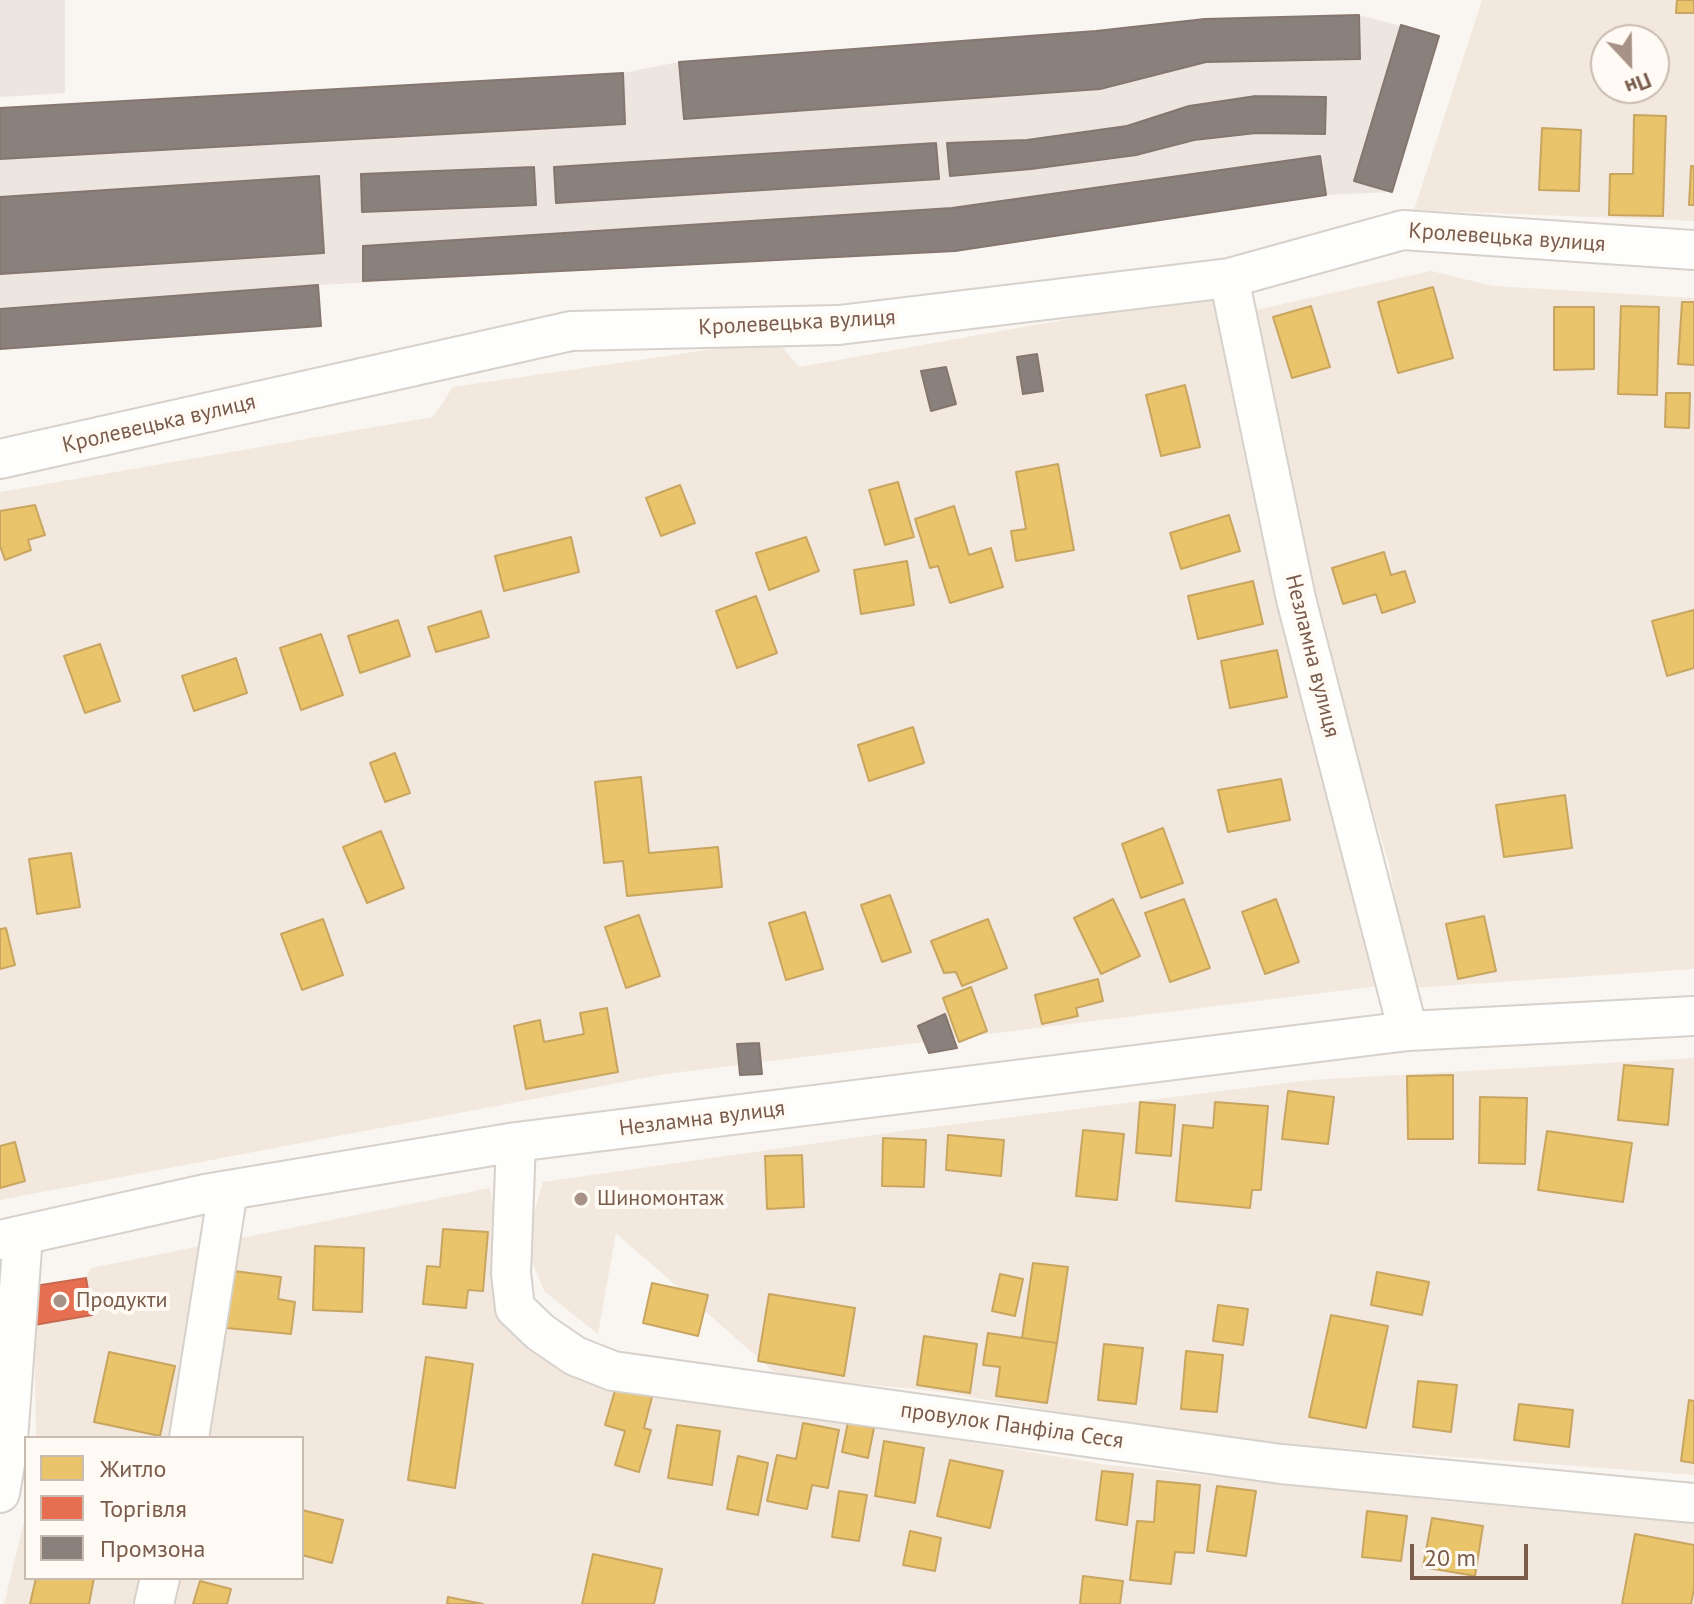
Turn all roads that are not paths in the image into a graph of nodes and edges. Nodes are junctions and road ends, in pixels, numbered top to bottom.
1 (1694, 250) edge
2 (1229, 278) junction
3 (0, 459) edge
4 (1694, 1016) edge
5 (1408, 1031) junction
6 (516, 1142) junction
7 (228, 1190) junction
8 (12, 1237) edge
9 (189, 1436) edge
10 (0, 1493) edge
11 (1694, 1503) edge
12 (160, 1580) edge
13 (154, 1604) edge

1 - 2 street, Кролевецька вулиця
2 - 3 street, Кролевецька вулиця
2 - 5 street, Незламна вулиця
4 - 5 street, Незламна вулиця
5 - 6 street, Незламна вулиця
6 - 7 street, Незламна вулиця
6 - 11 street, провулок Панфіла Сеся
7 - 8 street, Незламна вулиця
7 - 9 street
8 - 10 street
12 - 13 street

